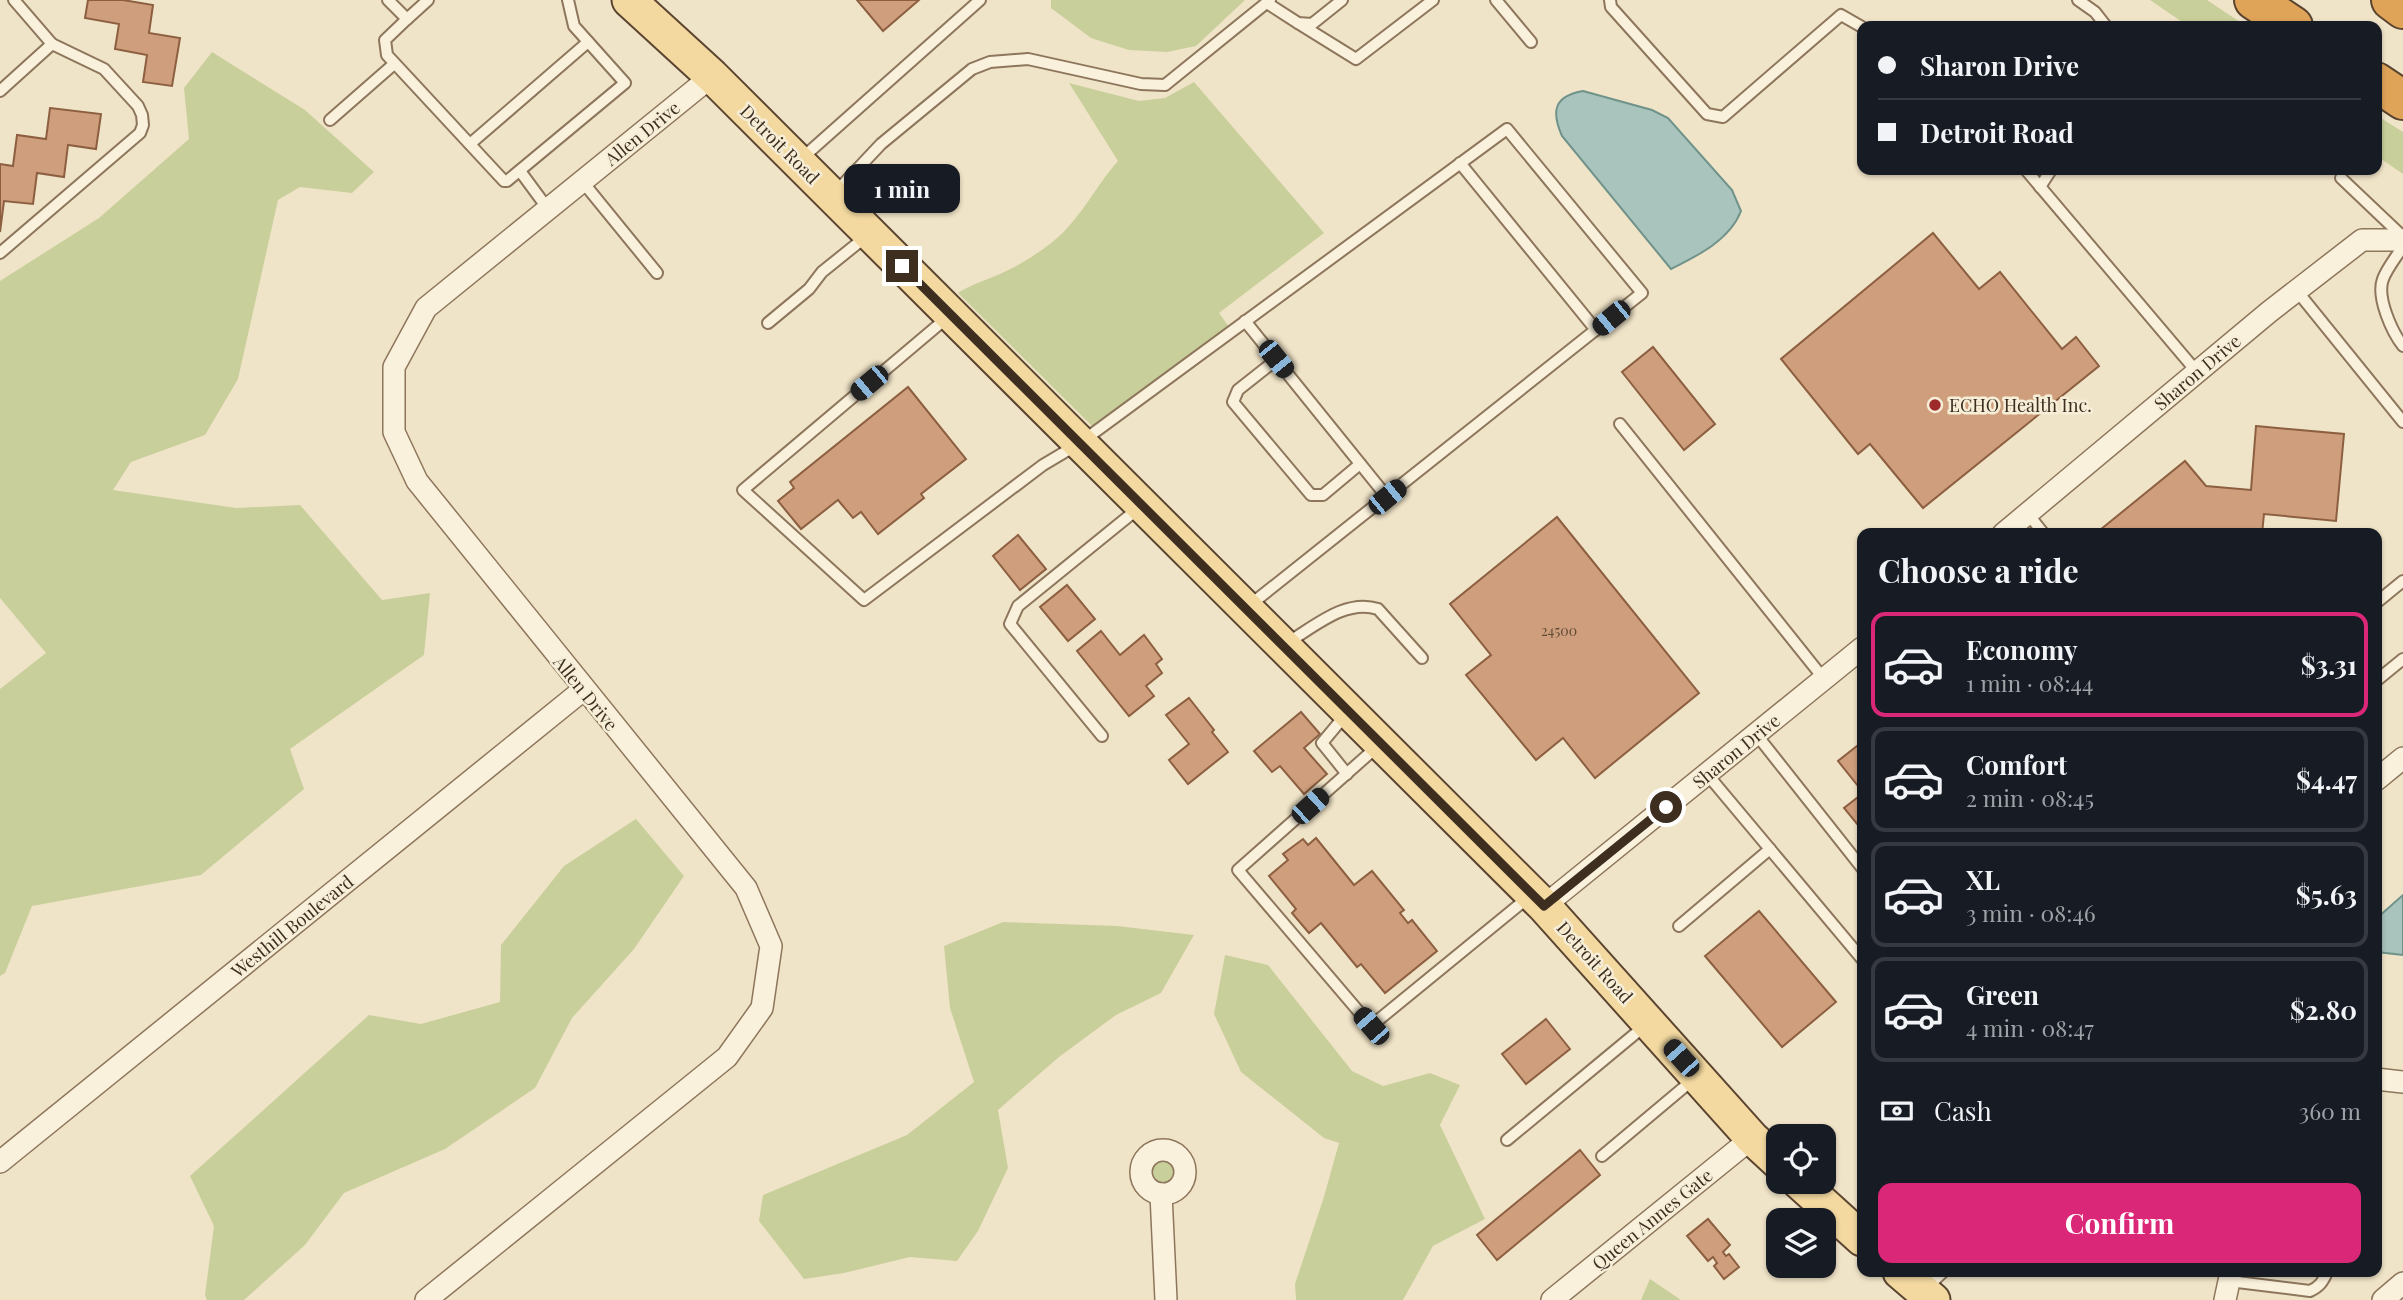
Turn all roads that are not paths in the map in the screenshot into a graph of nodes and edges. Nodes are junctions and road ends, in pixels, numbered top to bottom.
1 (14, 0) edge
2 (388, 0) edge
3 (428, 0) edge
4 (568, 0) edge
5 (629, 0) edge
6 (1342, 0) edge
7 (1433, 0) edge
8 (1496, 0) edge
9 (1609, 0) edge
10 (2078, 0) edge
11 (2254, 0) edge
12 (2391, 0) edge
13 (979, 1) edge
14 (1269, 1) edge
15 (2403, 9) edge
16 (407, 19) junction
17 (2102, 21) edge
18 (2286, 21) edge
19 (1298, 23) junction
20 (1857, 24) edge
21 (588, 42) junction
22 (1531, 42) dead end
23 (52, 44) junction
24 (394, 64) junction
25 (712, 76) junction
26 (2382, 86) edge
27 (0, 91) edge
28 (2403, 100) edge
29 (330, 120) dead end
30 (470, 144) junction
31 (798, 162) junction
32 (1460, 163) junction
33 (520, 171) junction
34 (2030, 175) edge
35 (2048, 175) edge
36 (2341, 178) dead end
37 (582, 181) junction
38 (2040, 187) junction
39 (832, 196) junction
40 (548, 209) junction
41 (870, 234) junction
42 (2403, 239) edge
43 (2403, 246) edge
44 (0, 253) edge
45 (657, 273) dead end
46 (2297, 291) junction
47 (951, 314) junction
48 (1245, 321) junction
49 (768, 323) dead end
50 (1596, 330) junction
51 (2403, 346) edge
52 (1276, 359) junction
53 (2197, 372) junction
54 (2403, 422) edge
55 (1620, 424) dead end
56 (1080, 443) junction
57 (1360, 464) junction
58 (1387, 497) junction
59 (1142, 505) junction
60 (2028, 514) junction
61 (2010, 528) edge
62 (2039, 528) edge
63 (2403, 581) edge
64 (2382, 598) edge
65 (1246, 609) junction
66 (1283, 645) junction
67 (1857, 652) edge
68 (1422, 658) dead end
69 (2403, 659) edge
70 (2382, 676) edge
71 (1824, 679) junction
72 (583, 690) junction
73 (1348, 710) junction
74 (1755, 734) junction
75 (1102, 736) dead end
76 (1381, 744) junction
77 (2403, 758) edge
78 (1347, 774) junction
79 (1707, 774) junction
80 (2382, 775) edge
81 (1770, 849) junction
82 (1857, 862) edge
83 (1538, 900) junction
84 (1679, 926) dead end
85 (1857, 953) edge
86 (1649, 1023) junction
87 (1697, 1076) junction
88 (2382, 1080) edge
89 (2403, 1082) edge
90 (1752, 1138) junction
91 (1507, 1140) dead end
92 (1766, 1151) edge
93 (1602, 1156) dead end
94 (0, 1162) edge
95 (1161, 1194) dead end
96 (1812, 1194) edge
97 (1857, 1234) edge
98 (2325, 1277) edge
99 (2403, 1283) edge
100 (2229, 1284) edge
101 (426, 1300) edge
102 (1166, 1300) edge
103 (1552, 1300) edge
104 (2384, 1300) edge

1 - 23 lane
2 - 16 lane
3 - 16 lane
4 - 21 lane
5 - 25 main road, Detroit Road
6 - 19 lane
7 - 19 lane
8 - 22 lane
9 - 20 lane
10 - 17 lane
11 - 18 highway
12 - 15 highway
13 - 31 lane
14 - 19 lane
14 - 39 lane
16 - 24 lane
21 - 30 lane
21 - 33 lane
23 - 27 lane
23 - 44 lane
24 - 29 lane
24 - 30 lane
25 - 31 main road, Detroit Road
25 - 37 street, Allen Drive
26 - 28 highway
30 - 33 lane
31 - 39 main road, Detroit Road
32 - 48 lane
32 - 50 lane
32 - 50 lane
33 - 40 lane
34 - 38 lane
35 - 38 lane
36 - 42 lane
37 - 40 street, Allen Drive
37 - 45 lane
38 - 53 lane
39 - 41 main road, Detroit Road
40 - 72 street, Allen Drive
41 - 47 main road, Detroit Road
41 - 49 lane
42 - 46 street, Sharon Drive
43 - 51 lane
46 - 53 street, Sharon Drive
46 - 54 lane
47 - 56 main road, Detroit Road
47 - 56 lane
48 - 52 lane
48 - 56 lane
50 - 58 lane
52 - 57 lane
52 - 57 lane
53 - 60 street, Sharon Drive
55 - 71 lane
56 - 59 main road, Detroit Road
57 - 58 lane
58 - 65 lane
59 - 65 main road, Detroit Road
59 - 75 lane
60 - 61 street, Sharon Drive
60 - 62 lane
63 - 64 lane
65 - 66 main road, Detroit Road
66 - 68 lane
66 - 73 main road, Detroit Road
67 - 71 street, Sharon Drive
69 - 70 lane
71 - 74 street, Sharon Drive
72 - 94 street, Westhill Boulevard
72 - 101 street, Allen Drive
73 - 76 main road, Detroit Road
73 - 78 lane
74 - 79 street, Sharon Drive
74 - 82 lane
76 - 78 lane
76 - 83 main road, Detroit Road
77 - 80 street
78 - 83 lane
79 - 81 lane
79 - 83 street, Sharon Drive
81 - 84 lane
81 - 85 lane
83 - 86 main road, Detroit Road
86 - 87 main road, Detroit Road
86 - 91 lane
87 - 90 main road, Detroit Road
87 - 93 lane
88 - 89 street
90 - 92 main road, Detroit Road
90 - 103 street, Queen Annes Gate
95 - 102 street
96 - 97 main road
98 - 100 lane
99 - 104 street

